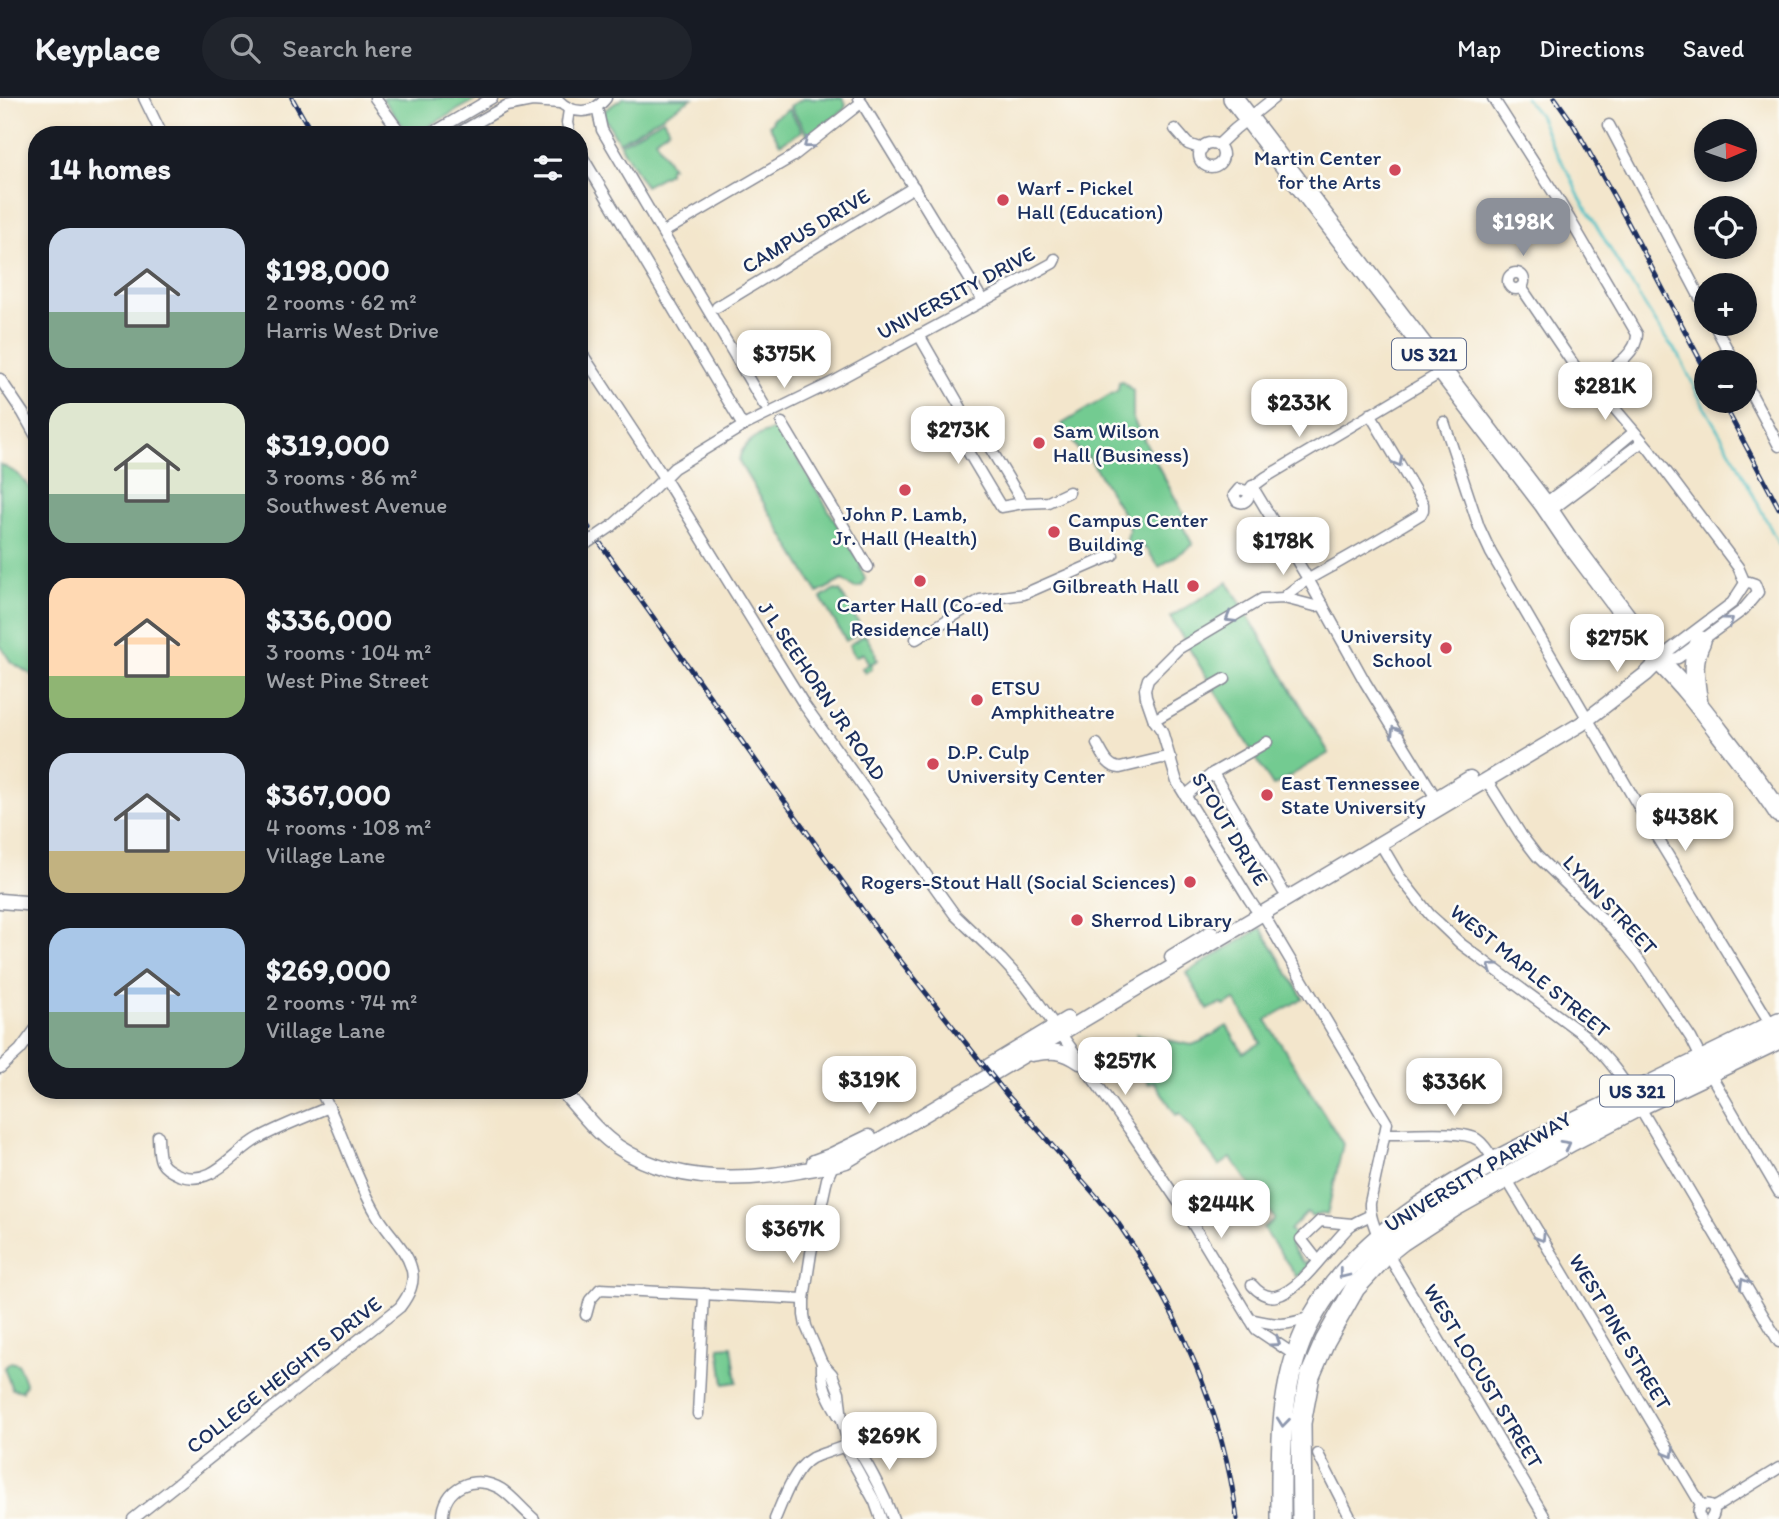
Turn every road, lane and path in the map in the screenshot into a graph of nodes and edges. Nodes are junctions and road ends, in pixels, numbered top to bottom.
1 (144, 98) edge
2 (375, 98) edge
3 (492, 98) edge
4 (1233, 98) edge
5 (1274, 98) edge
6 (1493, 98) edge
7 (607, 99) edge
8 (861, 100) edge
9 (562, 104) edge
10 (598, 112) dead end
11 (1248, 118) junction
12 (1609, 125) dead end
13 (158, 126) edge
14 (395, 126) edge
15 (444, 126) edge
16 (470, 126) edge
17 (568, 126) edge
18 (1175, 129) dead end
19 (1218, 145) junction
20 (1202, 149) junction
21 (588, 166) edge
22 (915, 187) junction
23 (669, 229) dead end
24 (1055, 259) dead end
25 (1694, 286) edge
26 (1521, 288) dead end
27 (983, 301) junction
28 (717, 307) dead end
29 (919, 335) junction
30 (588, 363) edge
31 (1442, 372) junction
32 (0, 379) edge
33 (1593, 383) junction
34 (764, 405) dead end
35 (1757, 405) edge
36 (1370, 414) junction
37 (963, 417) junction
38 (28, 422) edge
39 (1444, 422) dead end
40 (782, 423) dead end
41 (743, 426) junction
42 (1634, 432) junction
43 (1642, 442) junction
44 (1779, 446) edge
45 (663, 478) junction
46 (1069, 492) dead end
47 (1023, 503) junction
48 (1546, 508) junction
49 (588, 542) edge
50 (1113, 555) dead end
51 (868, 567) dead end
52 (1308, 579) junction
53 (1743, 587) junction
54 (1284, 598) junction
55 (1323, 605) junction
56 (916, 639) dead end
57 (1701, 641) junction
58 (1659, 661) junction
59 (1225, 679) dead end
60 (1698, 705) junction
61 (1589, 714) junction
62 (1154, 720) junction
63 (1267, 742) dead end
64 (1097, 744) dead end
65 (1171, 759) junction
66 (1216, 778) junction
67 (1486, 779) junction
68 (1186, 795) junction
69 (1436, 798) junction
70 (1779, 813) edge
71 (1380, 843) junction
72 (1283, 891) junction
73 (0, 901) edge
74 (28, 903) edge
75 (1257, 911) junction
76 (1777, 1029) edge
77 (1057, 1030) junction
78 (28, 1039) edge
79 (1025, 1056) junction
80 (1080, 1062) junction
81 (1706, 1066) junction
82 (0, 1068) edge
83 (325, 1099) edge
84 (570, 1099) edge
85 (1635, 1100) junction
86 (329, 1107) junction
87 (1385, 1134) junction
88 (158, 1136) dead end
89 (832, 1161) junction
90 (1500, 1170) junction
91 (1779, 1192) edge
92 (1369, 1216) junction
93 (1352, 1224) junction
94 (1383, 1245) junction
95 (1318, 1261) junction
96 (1252, 1285) dead end
97 (704, 1294) junction
98 (804, 1298) junction
99 (586, 1315) dead end
100 (1314, 1315) junction
101 (1250, 1319) junction
102 (1779, 1342) edge
103 (1296, 1356) junction
104 (1315, 1362) junction
105 (698, 1414) dead end
106 (848, 1442) junction
107 (1318, 1454) dead end
108 (1779, 1468) edge
109 (1712, 1514) edge
110 (1699, 1515) edge
111 (133, 1519) edge
112 (443, 1519) edge
113 (534, 1519) edge
114 (775, 1519) edge
115 (881, 1519) edge
116 (893, 1519) edge
117 (1281, 1519) edge
118 (1302, 1519) edge
119 (1351, 1519) edge
120 (1546, 1519) edge

1 - 13 street
2 - 14 street
3 - 15 street
4 - 11 highway, US 321
5 - 11 street
6 - 33 street
7 - 9 street
8 - 22 street
8 -> 23 street
9 - 16 street
9 - 17 street
10 - 34 street
11 - 19 street
11 - 31 highway, US 321
12 - 25 street
18 - 20 street
19 - 20 street
19 - 20 street
21 - 41 street
22 - 27 street
22 - 28 street, CAMPUS DRIVE
24 - 27 street, UNIVERSITY DRIVE
26 - 33 street
27 - 29 street, UNIVERSITY DRIVE
29 - 37 street
29 - 41 street, UNIVERSITY DRIVE
30 - 45 street, J L SEEHORN JR ROAD
31 - 36 street
31 - 48 highway, US 321
32 - 38 street
33 - 42 street
35 - 44 street
36 -> 52 street, STOUT DRIVE
36 - 52 street
37 - 47 street
37 - 47 street
39 - 61 street
40 - 51 street
41 - 45 street, UNIVERSITY DRIVE
42 - 43 street
42 - 48 street
43 - 48 street
43 - 53 street
45 - 49 street, bridge
45 - 77 street, J L SEEHORN JR ROAD
46 - 47 street
48 - 58 highway, US 321
50 - 56 street
52 - 54 street, STOUT DRIVE
52 - 55 street
57 -> 53 street
53 - 58 street
54 - 55 street, STOUT DRIVE
54 -> 62 street, STOUT DRIVE
69 -> 55 street
57 - 58 street
57 - 60 highway
58 - 60 highway, US 321
58 - 61 street
59 - 62 street
60 - 70 highway, US 321
61 - 67 street
61 - 69 street
61 - 76 street
62 - 65 street, STOUT DRIVE
63 - 66 street
64 - 65 street
65 - 68 street, STOUT DRIVE
66 - 68 street
66 - 72 street
67 - 69 street
67 - 81 street, LYNN STREET
68 - 75 street, STOUT DRIVE
69 - 71 street
69 - 72 street
71 - 75 street
85 -> 71 street, WEST MAPLE STREET
72 - 75 street
73 - 74 street
75 - 77 street
75 - 87 street, STOUT DRIVE
76 - 81 highway, UNIVERSITY PARKWAY / US 321
77 - 79 street
77 - 80 street, J L SEEHORN JR ROAD
77 - 89 street
78 - 82 street
79 - 80 street
79 - 89 street
80 - 101 street, J L SEEHORN JR ROAD
81 - 85 highway, UNIVERSITY PARKWAY / US 321
81 - 91 street, LYNN STREET
83 - 86 street, COLLEGE HEIGHTS DRIVE
84 - 89 street
85 - 90 highway, UNIVERSITY PARKWAY / US 321
102 -> 85 street, WEST MAPLE STREET
86 - 88 street
86 - 111 street, COLLEGE HEIGHTS DRIVE
87 - 90 street, WEST PINE STREET
87 - 92 street
89 - 98 street
90 - 94 highway, UNIVERSITY PARKWAY / US 321
90 -> 110 street, WEST PINE STREET
92 - 93 street
92 - 94 street
93 - 95 street
93 - 95 street
94 -> 100 highway, UNIVERSITY PARKWAY / US 321
94 - 104 highway, UNIVERSITY PARKWAY / US 321
94 - 120 street, WEST LOCUST STREET
95 - 96 street
97 - 98 street
97 - 99 street
97 - 105 street
98 - 106 street
100 - 101 street
100 - 103 highway, UNIVERSITY PARKWAY / US 321
101 -> 103 street, J L SEEHORN JR ROAD
103 - 104 highway
103 -> 117 highway, UNIVERSITY PARKWAY / US 321
104 - 118 highway, UNIVERSITY PARKWAY / US 321
106 - 114 street
106 - 115 street
106 - 116 street
107 - 119 street
108 - 109 street
109 - 110 street
112 - 113 street

